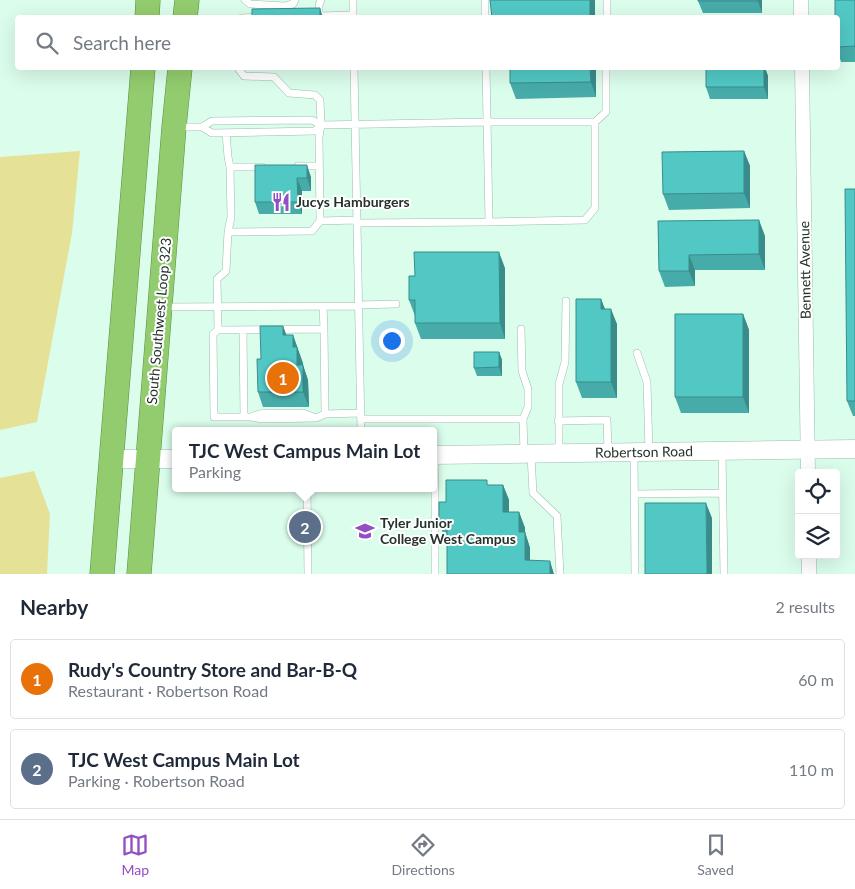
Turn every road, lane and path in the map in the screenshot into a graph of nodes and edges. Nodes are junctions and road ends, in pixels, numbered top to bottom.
1 (148, 0) edge
2 (187, 0) edge
3 (245, 0) edge
4 (295, 0) edge
5 (321, 0) edge
6 (353, 0) edge
7 (485, 0) edge
8 (607, 0) edge
9 (801, 0) edge
10 (147, 15) edge
11 (185, 15) edge
12 (319, 15) edge
13 (353, 15) edge
14 (486, 15) edge
15 (607, 15) edge
16 (801, 15) edge
17 (143, 70) edge
18 (180, 70) edge
19 (240, 70) edge
20 (354, 70) edge
21 (486, 70) edge
22 (606, 70) edge
23 (802, 70) edge
24 (487, 122) junction
25 (595, 122) junction
26 (355, 124) junction
27 (321, 125) junction
28 (174, 127) junction
29 (202, 127) junction
30 (226, 132) junction
31 (289, 166) edge
32 (319, 166) junction
33 (230, 167) junction
34 (270, 167) edge
35 (320, 220) junction
36 (357, 222) junction
37 (489, 222) junction
38 (228, 232) junction
39 (566, 301) dead end
40 (396, 304) dead end
41 (358, 305) junction
42 (160, 306) junction
43 (218, 306) junction
44 (323, 306) junction
45 (324, 329) junction
46 (521, 329) dead end
47 (218, 330) junction
48 (244, 330) junction
49 (637, 353) dead end
50 (325, 414) junction
51 (361, 416) junction
52 (247, 417) junction
53 (523, 419) junction
54 (558, 421) junction
55 (361, 427) edge
56 (855, 449) edge
57 (807, 450) junction
58 (642, 452) junction
59 (722, 452) junction
60 (559, 453) junction
61 (608, 453) junction
62 (527, 454) junction
63 (437, 455) edge
64 (172, 458) edge
65 (111, 459) junction
66 (148, 459) junction
67 (808, 469) edge
68 (307, 492) edge
69 (434, 492) edge
70 (723, 493) junction
71 (634, 494) junction
72 (808, 559) edge
73 (102, 574) edge
74 (139, 574) edge
75 (308, 574) edge
76 (435, 574) edge
77 (560, 574) edge
78 (636, 574) edge
79 (724, 574) edge
80 (809, 574) edge

1 - 10 highway
2 - 11 highway
3 - 4 lane
5 - 12 lane
6 - 13 lane
7 - 14 lane
8 - 15 lane
9 - 16 street
17 - 65 highway
18 - 28 highway, South Southwest Loop 323
19 - 27 lane
20 - 26 lane
21 - 24 lane
22 - 25 lane
23 - 57 street, Bennett Avenue
24 - 25 lane
24 - 26 lane
24 - 37 lane
25 - 37 lane
26 - 27 lane
26 - 36 lane
27 - 29 lane
27 - 30 lane
27 - 32 lane
28 - 29 lane
28 - 42 highway, South Southwest Loop 323
29 - 30 lane
30 - 33 lane
31 - 32 lane
32 - 35 lane
33 - 34 lane
33 - 38 lane
35 - 36 lane
35 - 38 lane
36 - 37 lane
36 - 41 lane
38 - 43 lane
39 - 54 lane
40 - 41 lane
41 - 44 lane
41 - 51 lane
42 - 43 lane
42 - 66 highway, South Southwest Loop 323
43 - 44 lane
43 - 47 lane
44 - 45 lane
45 - 48 lane
45 - 50 lane
46 - 53 lane
47 - 48 lane
47 - 52 lane
48 - 52 lane
49 - 58 lane
50 - 51 lane
50 - 52 lane
51 - 53 lane
51 - 55 lane
53 - 62 lane
54 - 60 lane
54 - 61 lane
56 - 57 street, Robertson Road
57 - 59 street, Robertson Road
57 - 67 street, Bennett Avenue
58 - 59 street, Robertson Road
58 - 61 street, Robertson Road
58 - 71 lane
59 - 70 lane
60 - 61 street, Robertson Road
60 - 62 street, Robertson Road
62 - 63 street, Robertson Road
62 - 77 lane
64 - 66 street
65 - 66 street
65 - 73 highway
66 - 74 highway, South Southwest Loop 323
68 - 75 lane
69 - 76 lane
70 - 71 lane
70 - 79 lane
71 - 78 lane
72 - 80 street

